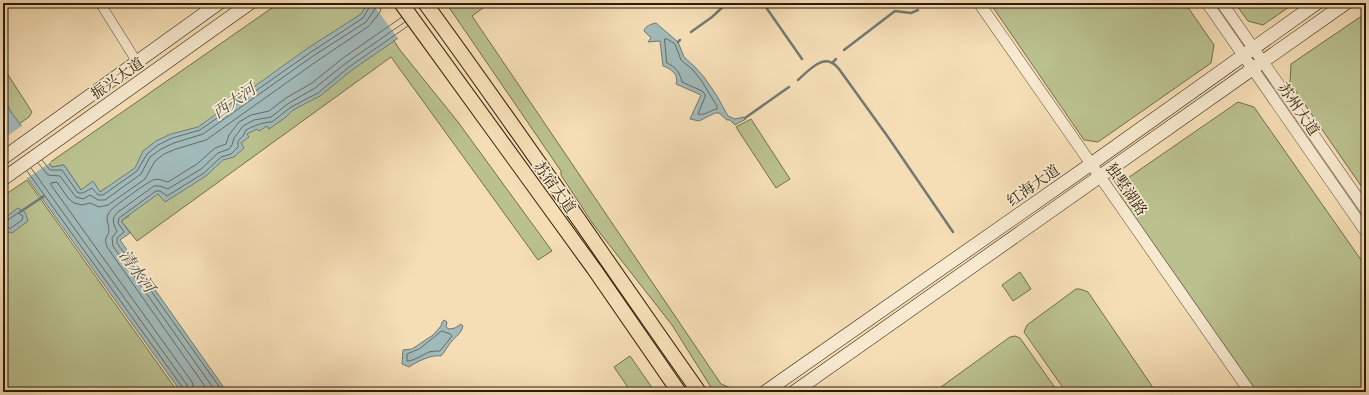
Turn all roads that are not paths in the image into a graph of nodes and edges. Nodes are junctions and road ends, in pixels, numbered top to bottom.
1 (100, 3) edge
2 (219, 3) edge
3 (250, 3) edge
4 (401, 3) edge
5 (425, 3) edge
6 (979, 3) edge
7 (1207, 3) edge
8 (1222, 3) edge
9 (1317, 3) edge
10 (1346, 3) edge
11 (1249, 52) junction
12 (137, 62) junction
13 (1259, 65) junction
14 (3, 158) edge
15 (1091, 164) junction
16 (1100, 176) junction
17 (3, 179) edge
18 (1366, 210) edge
19 (1366, 232) edge
20 (680, 392) edge
21 (699, 392) edge
22 (765, 392) edge
23 (794, 392) edge
24 (1250, 392) edge

1 - 12 street
2 - 12 main road, 振兴大道
3 - 17 main road, 振兴大道
4 - 20 main road, 苏宿大道
5 - 21 main road, 苏宿大道
6 - 15 street, 独墅湖路
7 - 11 street, 苏州大道
8 - 11 street, 苏州大道
9 - 11 main road, 红海大道
10 - 13 main road, 红海大道
11 - 13 street, 苏州大道
11 - 15 main road, 红海大道
12 - 14 main road, 振兴大道
13 - 16 main road, 红海大道
13 - 18 street, 苏州大道
13 - 19 street, 苏州大道
15 - 16 street, 独墅湖路
15 - 22 main road, 红海大道
16 - 23 main road, 红海大道
16 - 24 street, 独墅湖路

